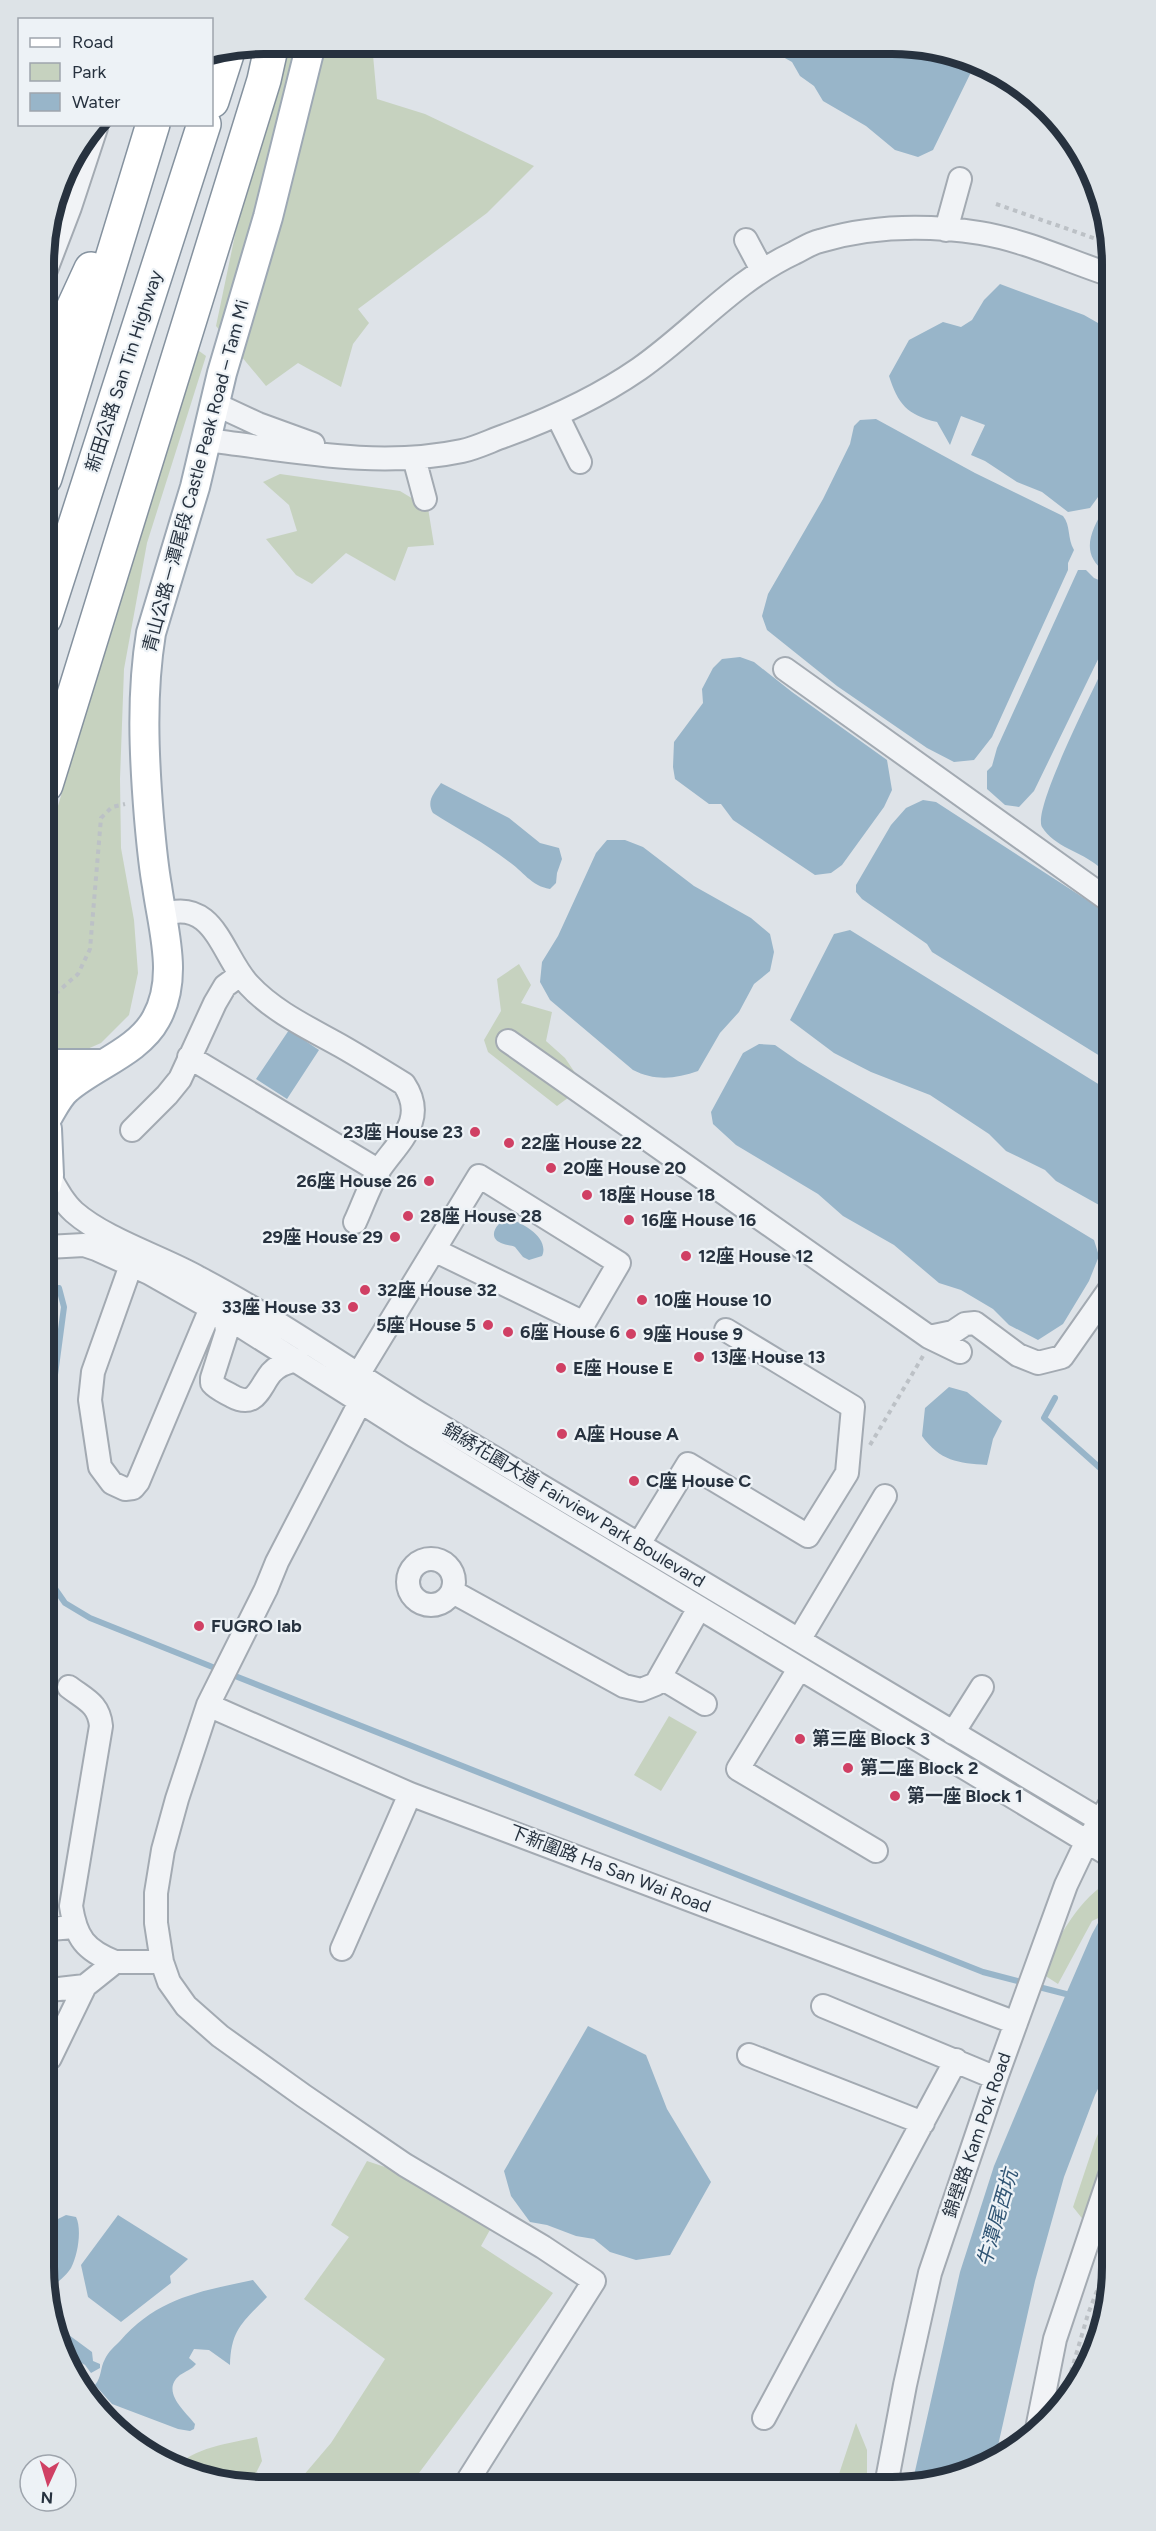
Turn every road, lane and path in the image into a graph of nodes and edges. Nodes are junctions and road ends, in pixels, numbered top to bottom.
1 (270, 54) edge
2 (309, 54) edge
3 (226, 58) edge
4 (213, 98) edge
5 (203, 126) edge
6 (149, 137) edge
7 (82, 159) edge
8 (960, 179) dead end
9 (996, 204) dead end
10 (946, 230) junction
11 (55, 240) edge
12 (746, 240) dead end
13 (1100, 240) edge
14 (762, 270) junction
15 (1102, 272) edge
16 (54, 349) edge
17 (214, 404) junction
18 (557, 415) junction
19 (206, 440) junction
20 (54, 448) edge
21 (404, 458) junction
22 (580, 462) dead end
23 (425, 498) dead end
24 (54, 590) edge
25 (785, 669) dead end
26 (54, 759) edge
27 (129, 803) dead end
28 (1102, 895) edge
29 (162, 915) junction
30 (240, 975) junction
31 (54, 995) edge
32 (508, 1041) dead end
33 (189, 1057) junction
34 (54, 1064) edge
35 (100, 1064) junction
36 (54, 1107) edge
37 (132, 1130) dead end
38 (379, 1171) junction
39 (54, 1188) edge
40 (356, 1222) dead end
41 (54, 1247) edge
42 (434, 1250) junction
43 (131, 1265) junction
44 (1102, 1300) edge
45 (218, 1312) junction
46 (726, 1330) dead end
47 (930, 1337) junction
48 (960, 1352) dead end
49 (297, 1360) junction
50 (359, 1388) junction
51 (865, 1453) dead end
52 (885, 1496) dead end
53 (639, 1544) junction
54 (453, 1592) dead end
55 (699, 1608) junction
56 (799, 1640) junction
57 (799, 1669) junction
58 (660, 1677) junction
59 (982, 1687) dead end
60 (69, 1688) dead end
61 (214, 1696) junction
62 (705, 1704) dead end
63 (953, 1733) junction
64 (410, 1794) junction
65 (1102, 1813) edge
66 (1102, 1822) edge
67 (1086, 1843) junction
68 (876, 1851) dead end
69 (1102, 1851) edge
70 (74, 1927) junction
71 (54, 1929) edge
72 (342, 1949) dead end
73 (114, 1962) junction
74 (162, 1962) junction
75 (86, 1986) junction
76 (54, 1990) edge
77 (823, 2006) dead end
78 (1016, 2023) junction
79 (54, 2050) edge
80 (749, 2055) dead end
81 (956, 2060) junction
82 (996, 2078) junction
83 (923, 2123) junction
84 (1102, 2199) edge
85 (1102, 2278) edge
86 (1070, 2378) dead end
87 (1040, 2416) edge
88 (764, 2418) dead end
89 (469, 2477) edge
90 (887, 2477) edge

1 - 26 highway
2 - 17 main road, 青山公路－潭尾段 Castle Peak Road – Tam Mi
3 - 4 highway
5 - 24 highway, 新田公路 San Tin Highway
6 - 16 highway
6 - 20 highway
7 - 11 street
8 - 10 street
9 - 13 path
10 - 14 street
10 - 15 street
12 - 14 street
14 - 18 street
17 - 19 main road, 青山公路－潭尾段 Castle Peak Road – Tam Mi
17 - 21 street
18 - 21 street
18 - 22 street
19 - 21 street
19 - 29 main road, 青山公路－潭尾段 Castle Peak Road – Tam Mi
21 - 23 street
25 - 28 street
27 - 31 path
29 - 30 street
29 - 35 main road, 青山公路－潭尾段 Castle Peak Road – Tam Mi
30 - 33 street
30 - 38 street
32 - 47 street
33 - 37 street
33 - 38 street
34 - 35 main road
35 - 36 main road, 青山公路－潭尾段 Castle Peak Road – Tam Mi
38 - 40 street
39 - 50 street, 錦綉花園大道 Fairview Park Boulevard
41 - 43 street, 錦綉花園大道 Fairview Park Boulevard
42 - 42 street
42 - 50 street
43 - 45 street, 錦綉花園大道 Fairview Park Boulevard
43 - 45 street
44 - 47 street
45 - 49 street, 錦綉花園大道 Fairview Park Boulevard
45 - 49 street
46 - 53 street
47 - 48 street
47 - 51 path
49 - 50 street, 錦綉花園大道 Fairview Park Boulevard
50 - 53 street, 錦綉花園大道 Fairview Park Boulevard
50 - 55 street, 錦綉花園大道 Fairview Park Boulevard
50 - 61 street
52 - 56 street
53 - 56 street, 錦綉花園大道 Fairview Park Boulevard
54 - 58 street
55 - 57 street, 錦綉花園大道 Fairview Park Boulevard
55 - 58 street
56 - 63 street, 錦綉花園大道 Fairview Park Boulevard
57 - 67 street, 錦綉花園大道 Fairview Park Boulevard
57 - 68 street
58 - 62 street
59 - 63 street
60 - 70 street
61 - 64 street, 下新圍路 Ha San Wai Road
61 - 74 street
63 - 65 street, 錦綉花園大道 Fairview Park Boulevard
64 - 72 street
64 - 78 street, 下新圍路 Ha San Wai Road
66 - 67 street, 錦壆路 Kam Pok Road
67 - 69 street, 錦綉花園大道 Fairview Park Boulevard
67 - 78 street, 錦壆路 Kam Pok Road
70 - 71 street
70 - 73 street
73 - 74 street
73 - 75 street
74 - 89 street
75 - 76 street
75 - 79 street
77 - 81 street
78 - 82 street, 錦壆路 Kam Pok Road
80 - 83 street
81 - 82 street
81 - 83 street
82 - 90 street, 錦壆路 Kam Pok Road
83 - 88 street
84 - 87 street
85 - 86 path

